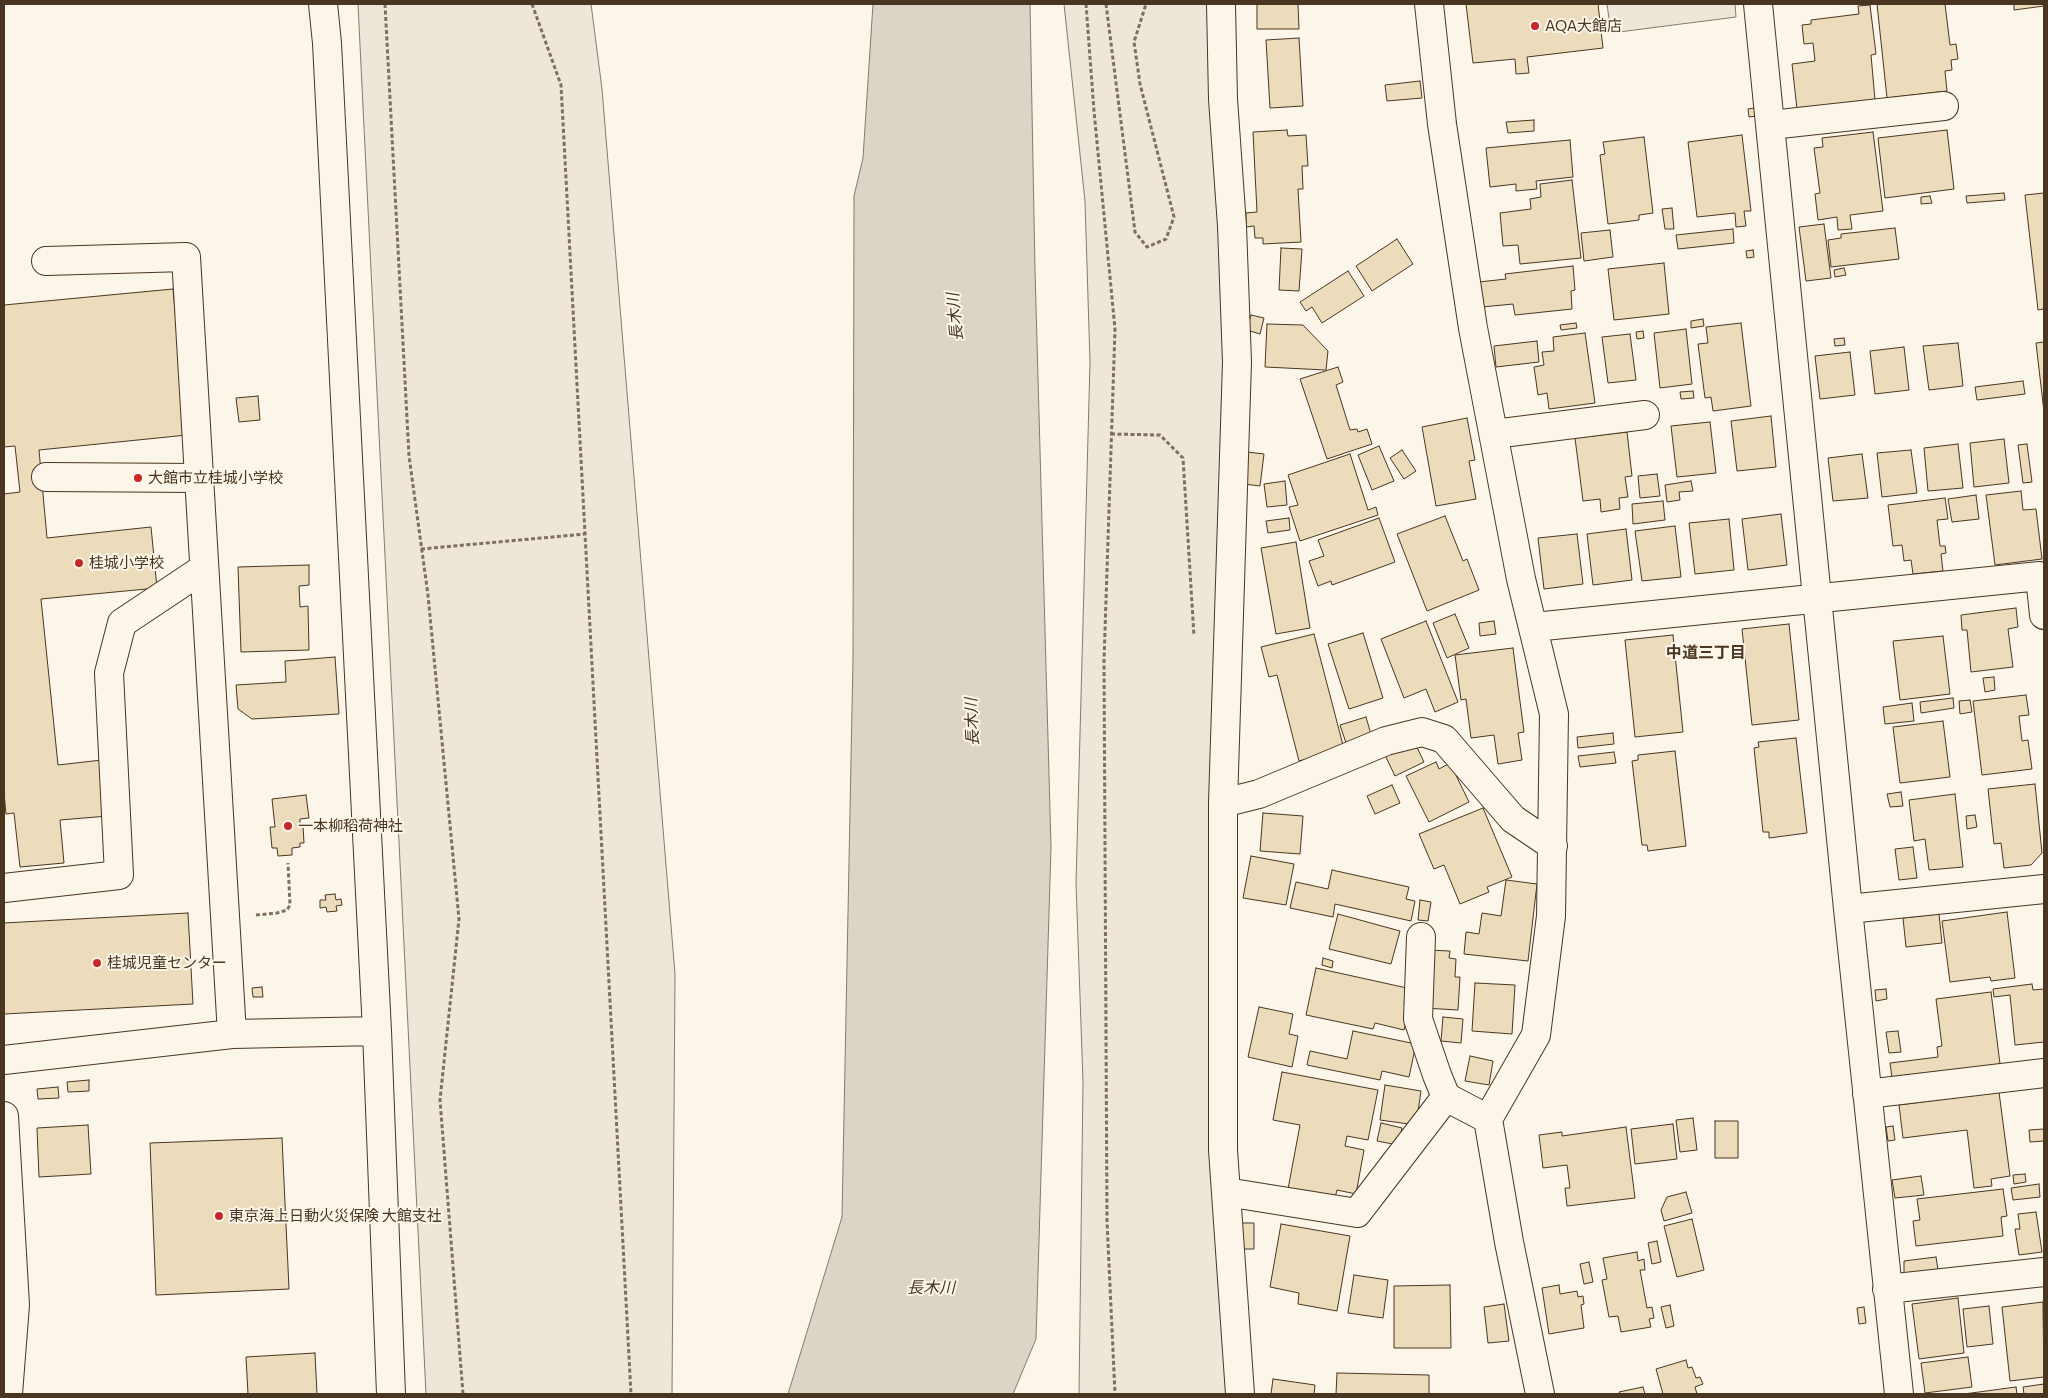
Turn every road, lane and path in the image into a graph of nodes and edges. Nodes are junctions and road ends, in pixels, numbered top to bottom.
1 (323, 4) edge
2 (385, 4) edge
3 (532, 4) edge
4 (1086, 4) edge
5 (1106, 4) edge
6 (1146, 4) edge
7 (1221, 4) edge
8 (1428, 4) edge
9 (1758, 4) edge
10 (1944, 106) dead end
11 (1771, 125) junction
12 (46, 261) dead end
13 (1645, 415) dead end
14 (1111, 434) junction
15 (1494, 434) junction
16 (46, 477) dead end
17 (198, 478) junction
18 (585, 534) junction
19 (421, 549) junction
20 (203, 569) junction
21 (1817, 598) junction
22 (2044, 616) edge
23 (1534, 627) junction
24 (1194, 643) dead end
25 (1222, 803) junction
26 (1553, 846) junction
27 (288, 863) dead end
28 (4, 888) edge
29 (2044, 889) edge
30 (1848, 909) junction
31 (224, 917) junction
32 (1421, 937) dead end
33 (377, 1031) junction
34 (232, 1034) junction
35 (4, 1060) edge
36 (2044, 1073) edge
37 (1867, 1094) junction
38 (1446, 1097) junction
39 (4, 1116) edge
40 (1488, 1120) junction
41 (1226, 1192) junction
42 (2044, 1272) edge
43 (1887, 1289) junction
44 (9, 1306) edge
45 (8, 1394) edge
46 (391, 1394) edge
47 (463, 1394) edge
48 (631, 1394) edge
49 (1115, 1394) edge
50 (1240, 1394) edge
51 (1540, 1394) edge
52 (1899, 1394) edge

1 - 33 street
2 - 19 path
3 - 18 path
4 - 14 path
5 - 6 path
7 - 25 street
8 - 15 street
9 - 11 street
10 - 11 street
11 - 21 street
12 - 17 street
13 - 15 street
14 - 24 path
14 - 49 path
15 - 23 street
16 - 17 street
17 - 20 street
18 - 19 path
18 - 48 path
19 - 47 path
20 - 28 street
20 - 31 street
21 - 22 street
21 - 23 street
21 - 30 street
23 - 26 street
25 - 26 street
25 - 41 street
26 - 40 street
27 - 31 path
29 - 30 street
30 - 37 street
31 - 34 street
32 - 38 street
33 - 34 street
33 - 46 street
34 - 35 street
36 - 37 street
37 - 43 street
38 - 40 street
38 - 41 street
39 - 44 street
40 - 51 street
41 - 50 street
42 - 43 street
43 - 52 street
44 - 45 street

